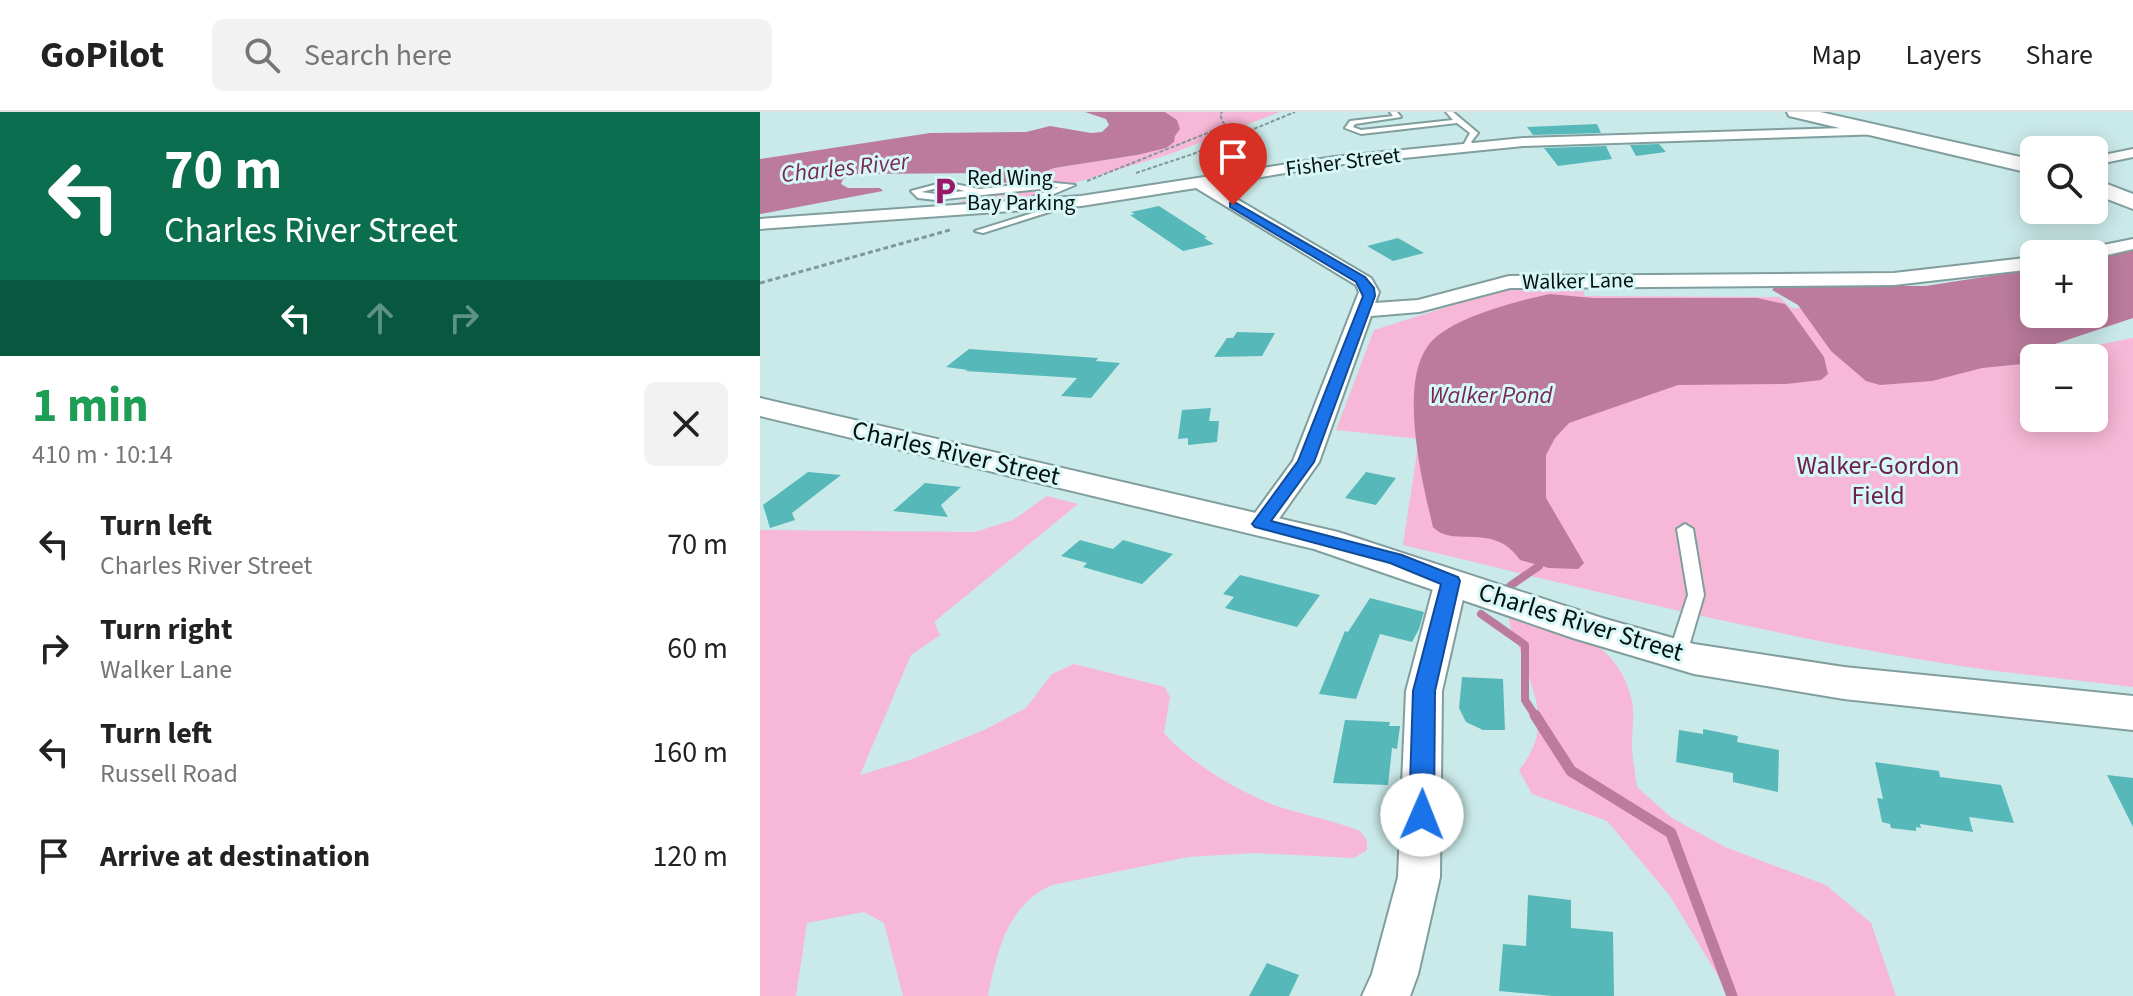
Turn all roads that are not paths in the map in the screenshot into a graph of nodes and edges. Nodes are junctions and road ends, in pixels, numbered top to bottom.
1 (1450, 112) edge
2 (1796, 112) edge
3 (1396, 114) edge
4 (1424, 115) dead end
5 (1411, 116) dead end
6 (1458, 121) junction
7 (1838, 127) junction
8 (1473, 147) junction
9 (2133, 153) edge
10 (2108, 158) edge
11 (2020, 164) edge
12 (1199, 183) junction
13 (976, 191) junction
14 (2108, 192) edge
15 (1081, 201) junction
16 (2133, 202) edge
17 (1018, 206) junction
18 (760, 224) edge
19 (980, 231) dead end
20 (2133, 244) edge
21 (2108, 249) edge
22 (2020, 265) edge
23 (1363, 310) junction
24 (760, 407) edge
25 (1261, 524) junction
26 (1685, 529) dead end
27 (1451, 581) junction
28 (1678, 653) junction
29 (2133, 713) edge
30 (1386, 996) edge

1 - 4 lane
1 - 6 lane
2 - 7 main road
3 - 5 lane
3 - 6 lane
6 - 8 lane
7 - 8 street, Fisher Street
7 - 11 main road
8 - 12 street, Fisher Street
9 - 10 street
12 - 15 street, Fisher Street
12 - 23 street
13 - 13 lane
13 - 17 lane
14 - 16 main road
15 - 17 street, Fisher Street
15 - 19 lane
17 - 18 street, Fisher Street
20 - 21 street
22 - 23 street, Walker Lane
23 - 25 street
24 - 25 street, Charles River Street
25 - 27 street, Charles River Street
26 - 28 lane
27 - 28 street, Charles River Street
27 - 30 street
28 - 29 street, Charles River Street

